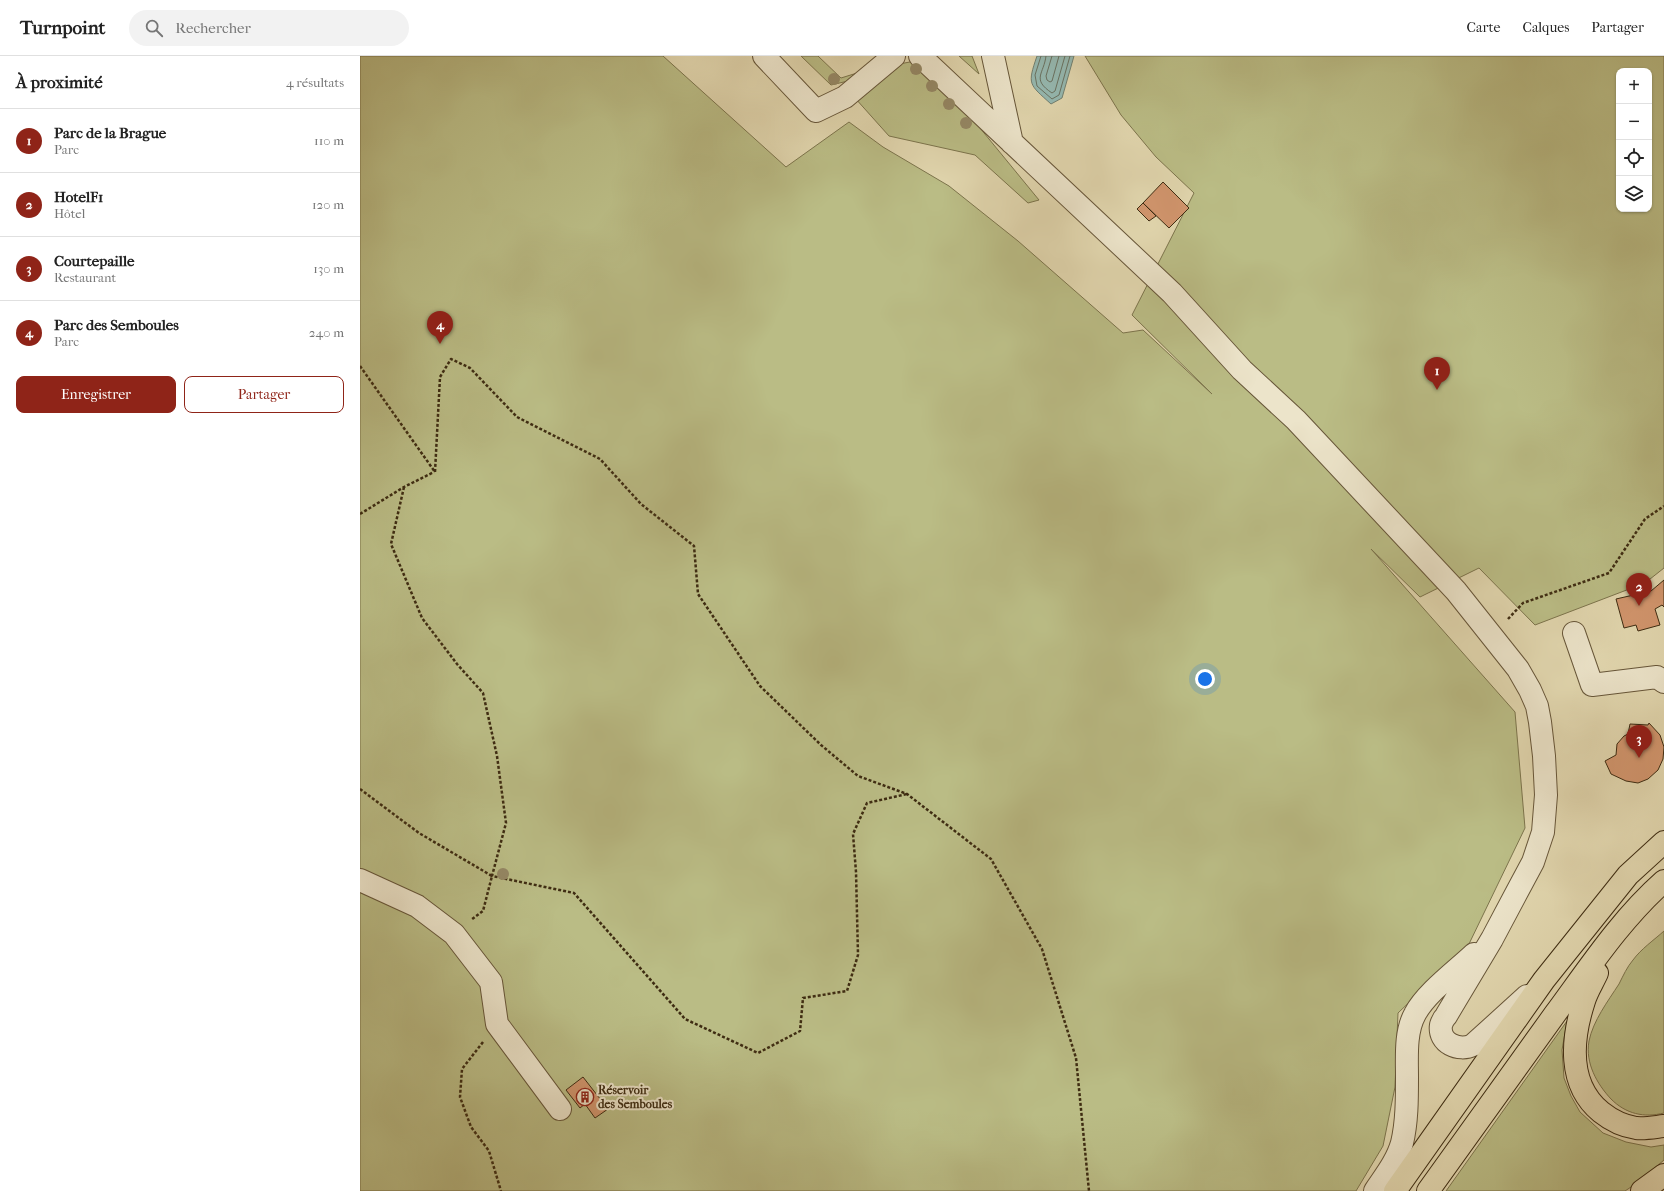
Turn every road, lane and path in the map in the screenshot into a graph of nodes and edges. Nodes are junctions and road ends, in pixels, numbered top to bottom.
1 (764, 56) edge
2 (894, 56) edge
3 (920, 56) edge
4 (994, 56) edge
5 (1012, 143) junction
6 (360, 366) edge
7 (434, 472) junction
8 (404, 487) junction
9 (1664, 506) edge
10 (360, 514) edge
11 (1574, 632) dead end
12 (1492, 636) junction
13 (1664, 682) edge
14 (360, 789) edge
15 (907, 794) junction
16 (1664, 842) edge
17 (492, 876) junction
18 (360, 880) edge
19 (1664, 881) edge
20 (1619, 928) junction
21 (454, 934) junction
22 (1492, 938) junction
23 (1544, 980) junction
24 (497, 1024) junction
25 (560, 1109) dead end
26 (1664, 1126) edge
27 (1664, 1175) edge
28 (501, 1191) edge
29 (1089, 1191) edge
30 (1375, 1191) edge
31 (1395, 1191) edge
32 (1428, 1191) edge
33 (1642, 1191) edge

1 - 2 lane
3 - 5 lane
4 - 5 lane
5 - 12 lane
6 - 7 path
7 - 8 path
7 - 15 path
8 - 10 path
8 - 17 path
9 - 12 path
11 - 13 lane
12 - 22 lane
14 - 17 path
15 - 17 path
15 - 29 path
16 - 23 main road
17 - 21 path
18 - 21 lane
19 - 20 main road
20 - 26 main road
20 - 32 main road
21 - 24 lane
22 - 23 lane
22 - 30 lane
23 - 31 main road
24 - 25 lane
24 - 28 path
27 - 33 main road

